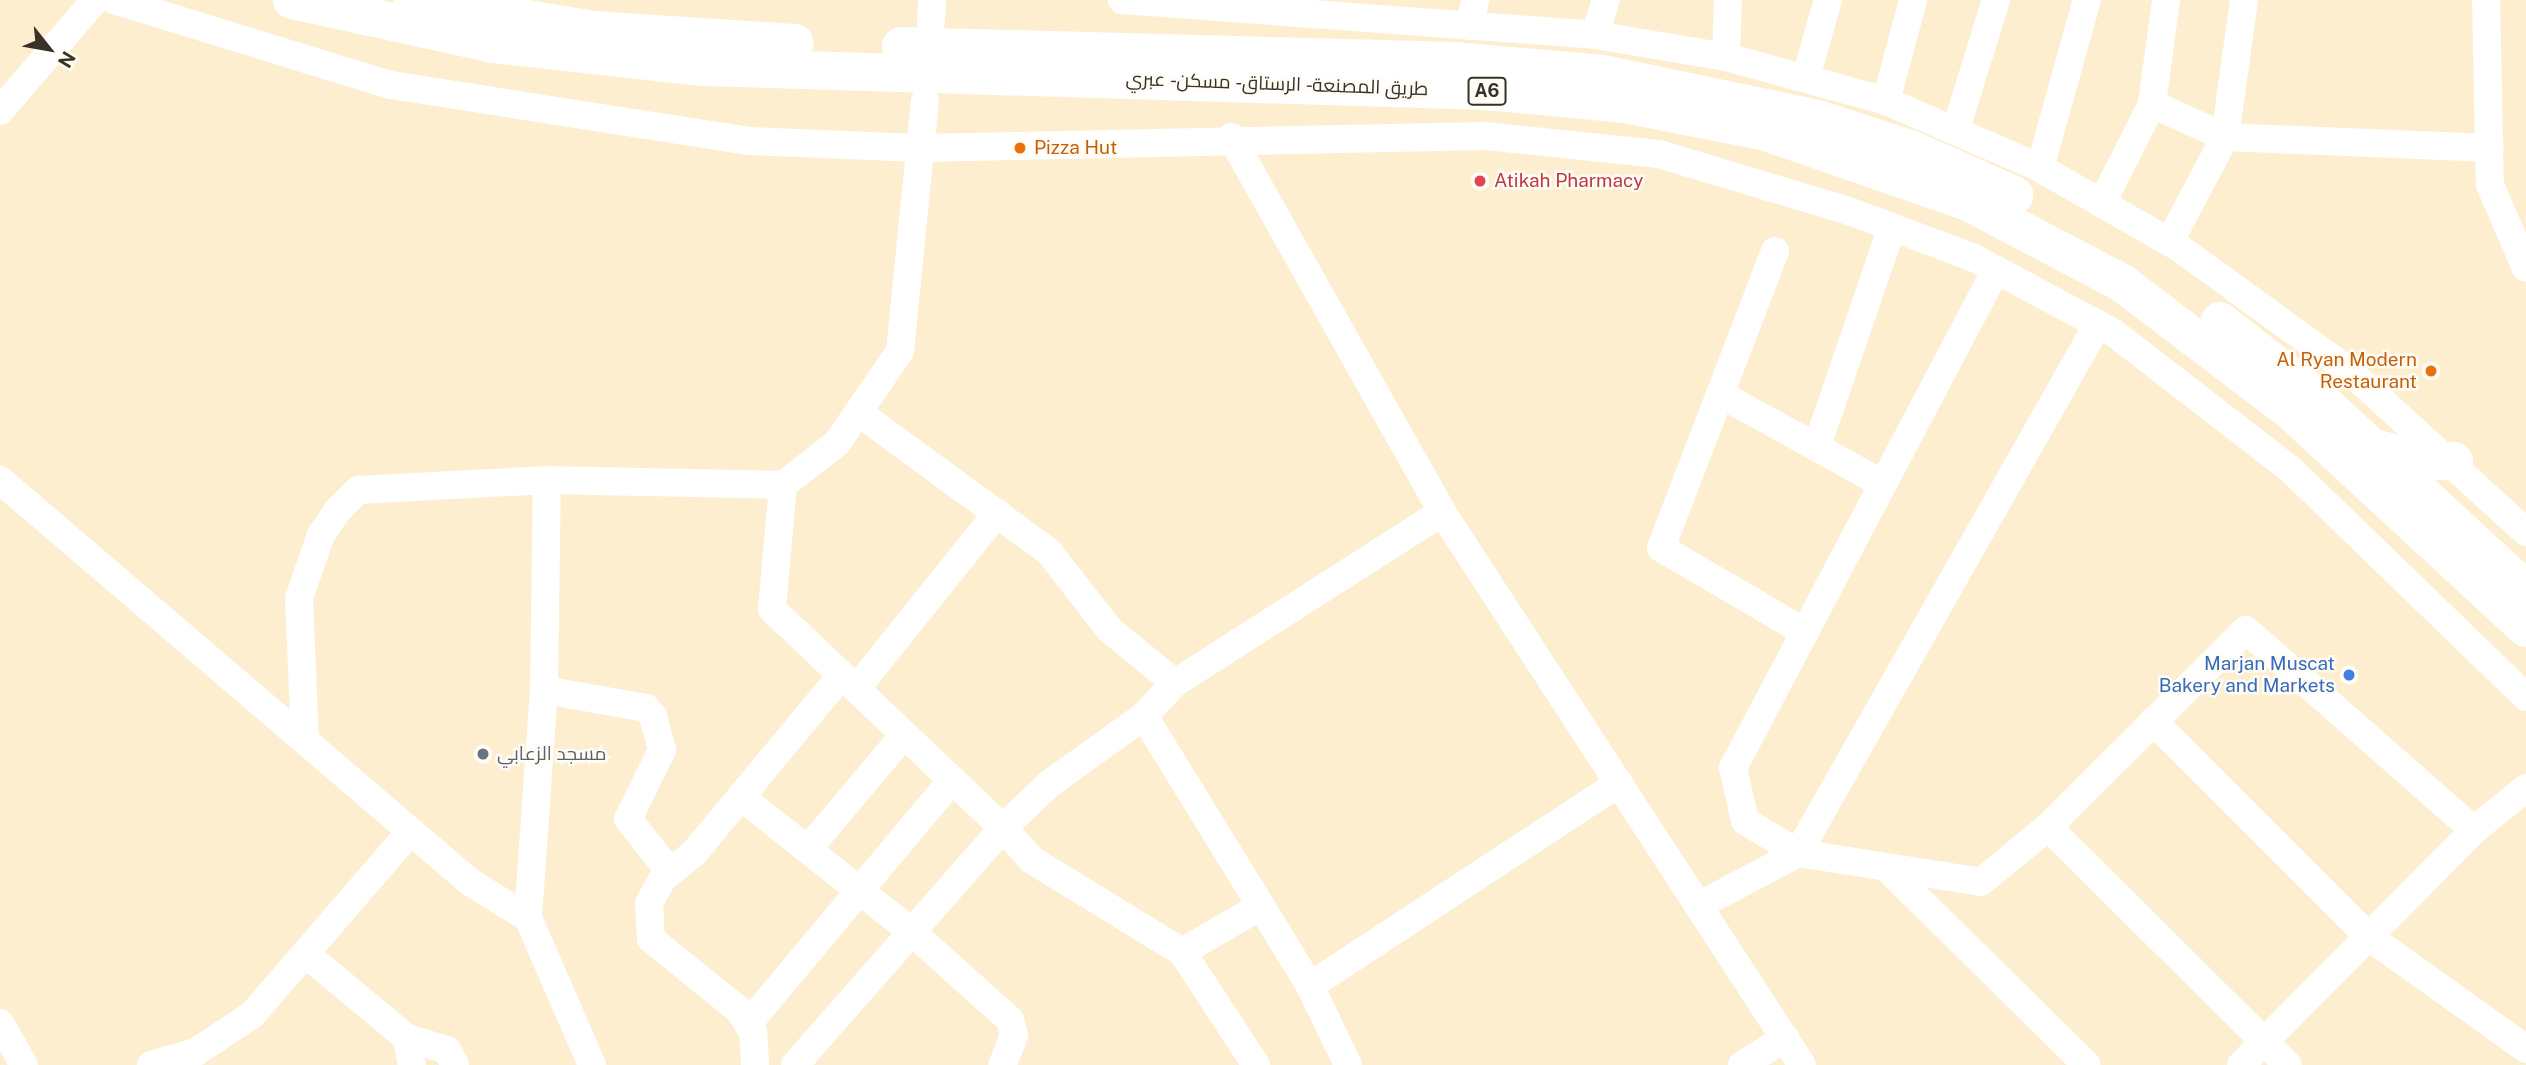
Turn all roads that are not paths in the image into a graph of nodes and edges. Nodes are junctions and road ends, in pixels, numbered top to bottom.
1 (95, 0) edge
2 (114, 0) edge
3 (292, 0) edge
4 (413, 0) edge
5 (1134, 0) edge
6 (1606, 0) edge
7 (1728, 0) edge
8 (1828, 0) edge
9 (1913, 0) edge
10 (1996, 0) edge
11 (2087, 0) edge
12 (2166, 0) edge
13 (2244, 0) edge
14 (2486, 0) edge
15 (1250, 5) edge
16 (1364, 9) edge
17 (1473, 13) edge
18 (1595, 35) junction
19 (1726, 57) junction
20 (1806, 77) junction
21 (925, 101) dead end
22 (1886, 101) junction
23 (2152, 104) junction
24 (0, 111) edge
25 (1956, 129) junction
26 (1231, 137) junction
27 (2225, 137) junction
28 (918, 148) junction
29 (2490, 148) junction
30 (2040, 168) junction
31 (2103, 201) junction
32 (1892, 227) junction
33 (2170, 241) junction
34 (1775, 251) dead end
35 (2526, 268) edge
36 (1996, 270) junction
37 (2098, 324) junction
38 (1720, 394) junction
39 (862, 415) junction
40 (1817, 446) junction
41 (2371, 446) junction
42 (2454, 461) junction
43 (0, 480) edge
44 (547, 480) junction
45 (1883, 484) junction
46 (783, 485) junction
47 (2514, 511) edge
48 (1442, 512) junction
49 (997, 513) junction
50 (2526, 532) edge
51 (2526, 590) edge
52 (2526, 628) edge
53 (1805, 632) junction
54 (849, 683) junction
55 (1175, 683) junction
56 (544, 690) junction
57 (2526, 697) edge
58 (1144, 716) junction
59 (2153, 721) junction
60 (904, 735) junction
61 (305, 740) junction
62 (952, 780) junction
63 (1619, 783) junction
64 (2526, 788) edge
65 (741, 797) junction
66 (2049, 827) junction
67 (1003, 828) junction
68 (2474, 830) junction
69 (410, 832) junction
70 (808, 849) junction
71 (1798, 853) junction
72 (1890, 871) junction
73 (670, 872) junction
74 (861, 891) junction
75 (1261, 906) junction
76 (1698, 906) junction
77 (528, 918) junction
78 (912, 932) junction
79 (2368, 937) junction
80 (1182, 952) junction
81 (307, 955) junction
82 (1310, 986) junction
83 (0, 1023) edge
84 (748, 1024) junction
85 (1784, 1038) junction
86 (2263, 1041) junction
87 (2526, 1049) edge
88 (410, 1052) edge
89 (203, 1058) edge
90 (24, 1065) edge
91 (151, 1065) edge
92 (455, 1065) edge
93 (592, 1065) edge
94 (755, 1065) edge
95 (795, 1065) edge
96 (1002, 1065) edge
97 (1256, 1065) edge
98 (1348, 1065) edge
99 (1742, 1065) edge
100 (1802, 1065) edge
101 (2087, 1065) edge
102 (2241, 1065) edge
103 (2288, 1065) edge

1 - 24 street
2 - 28 street
3 - 52 highway, طريق المصنعة - الرستاق - مسكن - عبري / A6
4 - 41 highway, طريق المصنعة - الرستاق - مسكن - عبري / A6
5 - 15 street
6 - 18 street
7 - 19 street
8 - 20 street
9 - 22 street
10 - 25 street
11 - 30 street
12 - 23 street
13 - 27 street
14 - 29 street
15 - 16 street
16 - 17 street
17 - 18 street
18 - 19 street
19 - 20 street
20 - 22 street
21 - 28 street
22 - 25 street
23 - 27 street
23 - 31 street
25 - 30 street
26 - 28 street
26 - 32 street
26 - 48 street
27 - 29 street
27 - 33 street
28 - 39 street
29 - 35 street
30 - 31 street
31 - 33 street
32 - 36 street
32 - 40 street
33 - 42 street
34 - 38 street
36 - 37 street
36 - 45 street
37 - 57 street
37 - 71 street
38 - 40 street
38 - 53 street
39 - 46 street
39 - 49 street
40 - 45 street
41 - 42 highway
41 - 51 highway, طريق المصنعة - الرستاق - مسكن - عبري / A6
42 - 47 street
43 - 61 street
44 - 46 street
44 - 56 street
44 - 61 street
45 - 53 street
46 - 54 street
47 - 50 street
48 - 55 street
48 - 63 street
49 - 54 street
49 - 55 street
53 - 71 street
54 - 60 street
54 - 65 street
55 - 58 street
56 - 73 street
56 - 77 street
58 - 67 street
58 - 75 street
59 - 66 street
59 - 68 street
59 - 79 street
60 - 62 street
60 - 70 street
61 - 69 street
62 - 67 street
62 - 74 street
63 - 76 street
63 - 82 street
64 - 68 street
65 - 70 street
65 - 73 street
66 - 72 street
66 - 86 street
67 - 78 street
67 - 80 street
68 - 79 street
69 - 77 street
69 - 81 street
70 - 74 street
71 - 72 street
71 - 76 street
72 - 101 street
73 - 84 street
74 - 78 street
74 - 84 street
75 - 80 street
75 - 82 street
76 - 85 street
77 - 93 street
78 - 95 street
78 - 96 street
79 - 86 street
79 - 87 street
80 - 97 street
81 - 88 street
81 - 89 street
82 - 98 street
83 - 90 street
84 - 94 street
85 - 99 street
85 - 100 street
86 - 102 street
86 - 103 street
88 - 92 street
89 - 91 street

